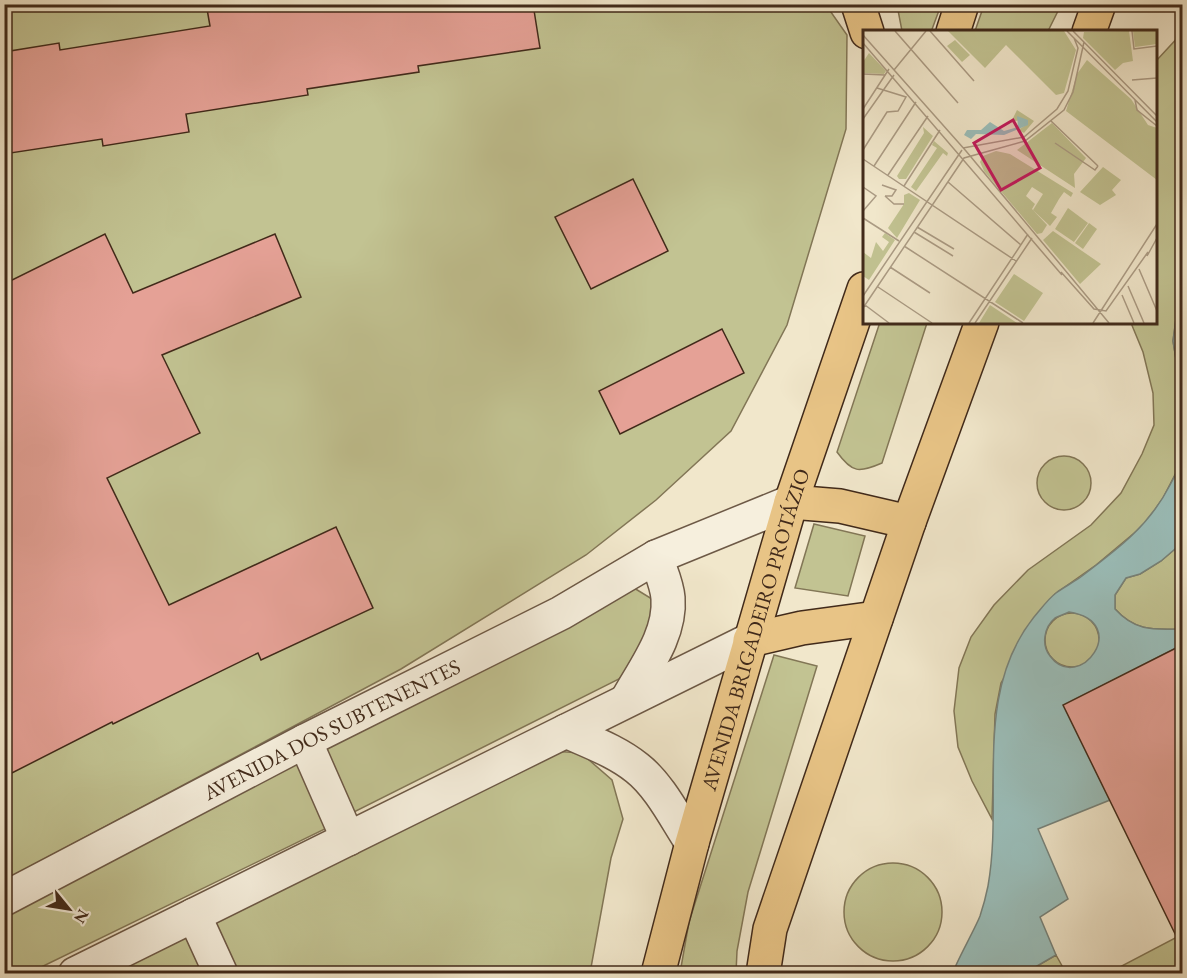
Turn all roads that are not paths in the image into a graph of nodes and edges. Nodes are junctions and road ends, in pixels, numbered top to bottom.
1 (858, 4) edge
2 (962, 4) edge
3 (866, 30) edge
4 (954, 30) edge
5 (863, 292) edge
6 (981, 324) edge
7 (791, 502) junction
8 (909, 522) junction
9 (656, 557) junction
10 (876, 618) junction
11 (750, 640) junction
12 (627, 700) junction
13 (566, 731) junction
14 (305, 741) junction
15 (348, 839) junction
16 (692, 843) junction
17 (4, 899) edge
18 (194, 915) junction
19 (75, 974) edge
20 (220, 974) edge
21 (658, 974) edge
22 (763, 974) edge

1 - 3 main road
2 - 4 main road
5 - 7 main road, AVENIDA BRIGADEIRO PROTÁZIO
6 - 8 main road
7 - 8 main road
7 - 9 lane, AVENIDA DOS SUBTENENTES
7 - 11 main road, AVENIDA BRIGADEIRO PROTÁZIO
8 - 10 main road
9 - 12 lane
9 - 14 lane, AVENIDA DOS SUBTENENTES
10 - 11 main road
10 - 22 main road
11 - 12 lane
11 - 16 main road, AVENIDA BRIGADEIRO PROTÁZIO
12 - 13 lane
13 - 15 lane
13 - 16 lane
14 - 15 lane
14 - 17 lane, AVENIDA DOS SUBTENENTES
15 - 18 lane
16 - 21 main road, AVENIDA BRIGADEIRO PROTÁZIO
18 - 19 lane
18 - 20 lane

